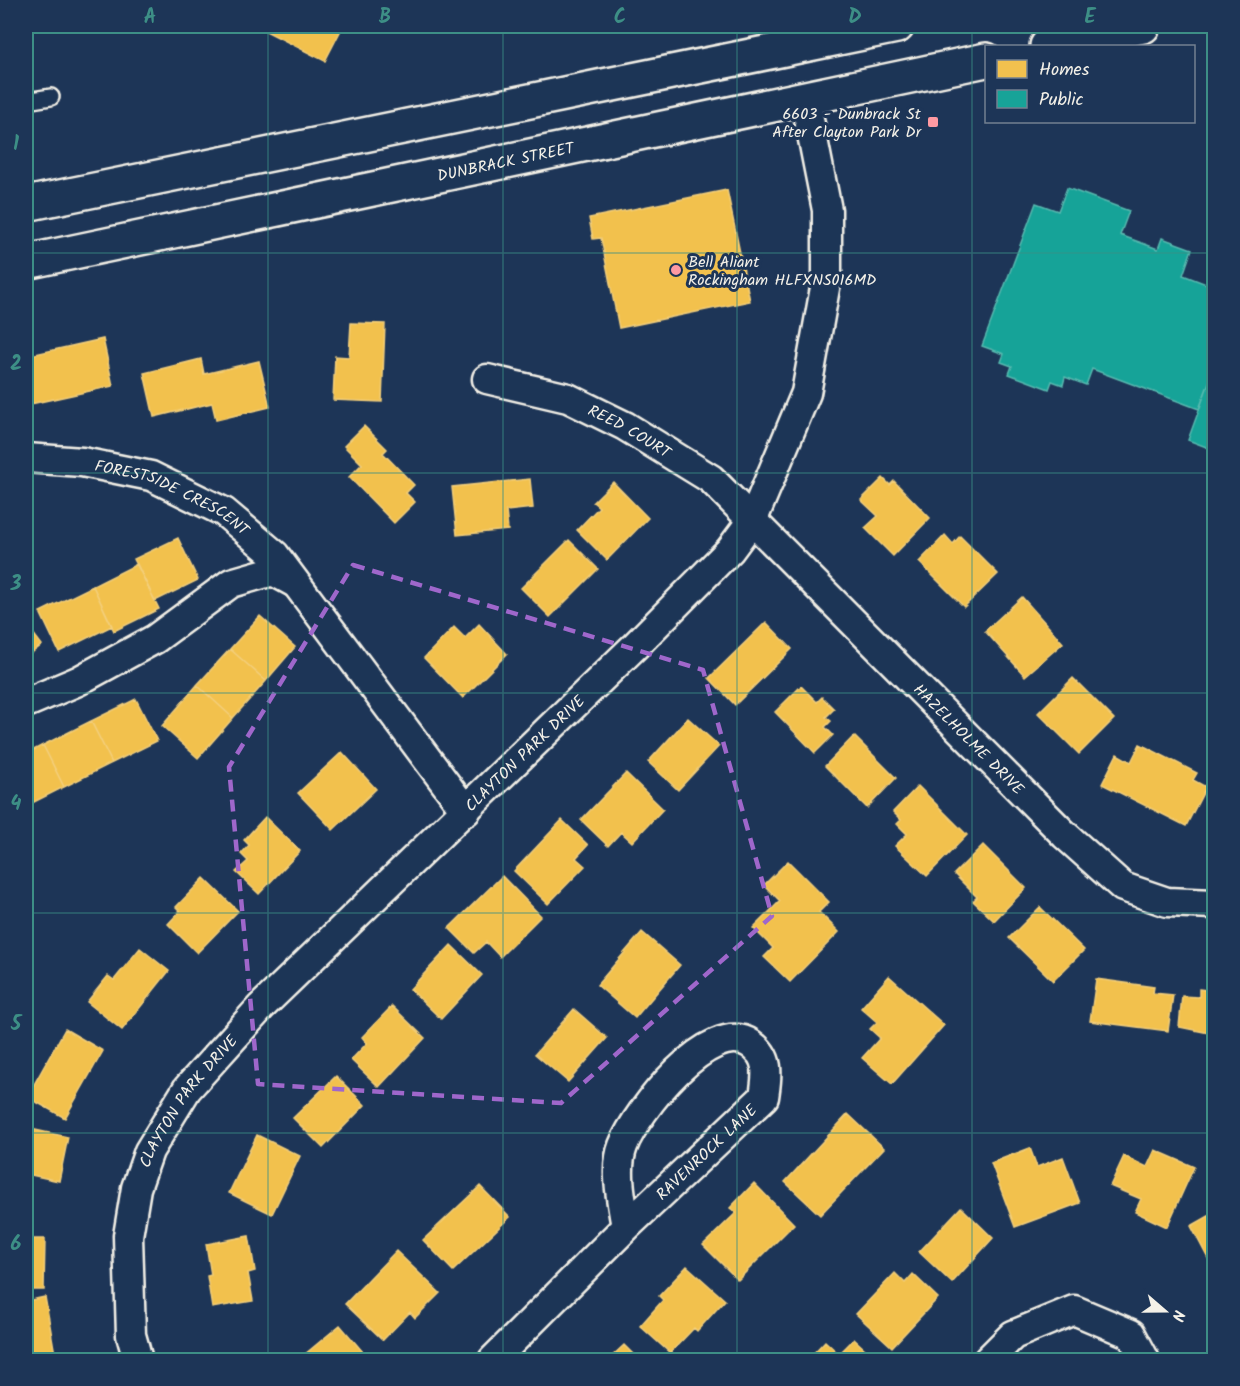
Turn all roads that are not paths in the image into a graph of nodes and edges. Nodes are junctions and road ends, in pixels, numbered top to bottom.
1 (897, 26) edge
2 (1143, 26) edge
3 (1052, 45) edge
4 (985, 60) edge
5 (51, 97) dead end
6 (805, 99) junction
7 (26, 101) edge
8 (26, 204) edge
9 (26, 262) edge
10 (487, 379) dead end
11 (26, 458) edge
12 (753, 519) junction
13 (296, 583) junction
14 (26, 703) edge
15 (465, 811) junction
16 (1215, 904) edge
17 (626, 1227) junction
18 (138, 1360) edge
19 (494, 1360) edge
20 (988, 1360) edge
21 (1145, 1360) edge

1 - 8 main road
2 - 3 main road
4 - 6 main road, DUNBRACK STREET
5 - 7 lane
6 - 9 main road, DUNBRACK STREET
6 - 12 street, CLAYTON PARK DRIVE
10 - 12 street, REED COURT
11 - 13 street, FORESTSIDE CRESCENT
12 - 15 street, CLAYTON PARK DRIVE
12 - 16 street, HAZELHOLME DRIVE
13 - 14 street
13 - 15 street, FORESTSIDE CRESCENT
15 - 18 street, CLAYTON PARK DRIVE
17 - 17 street, RAVENROCK LANE
17 - 19 street, RAVENROCK LANE
20 - 21 street

